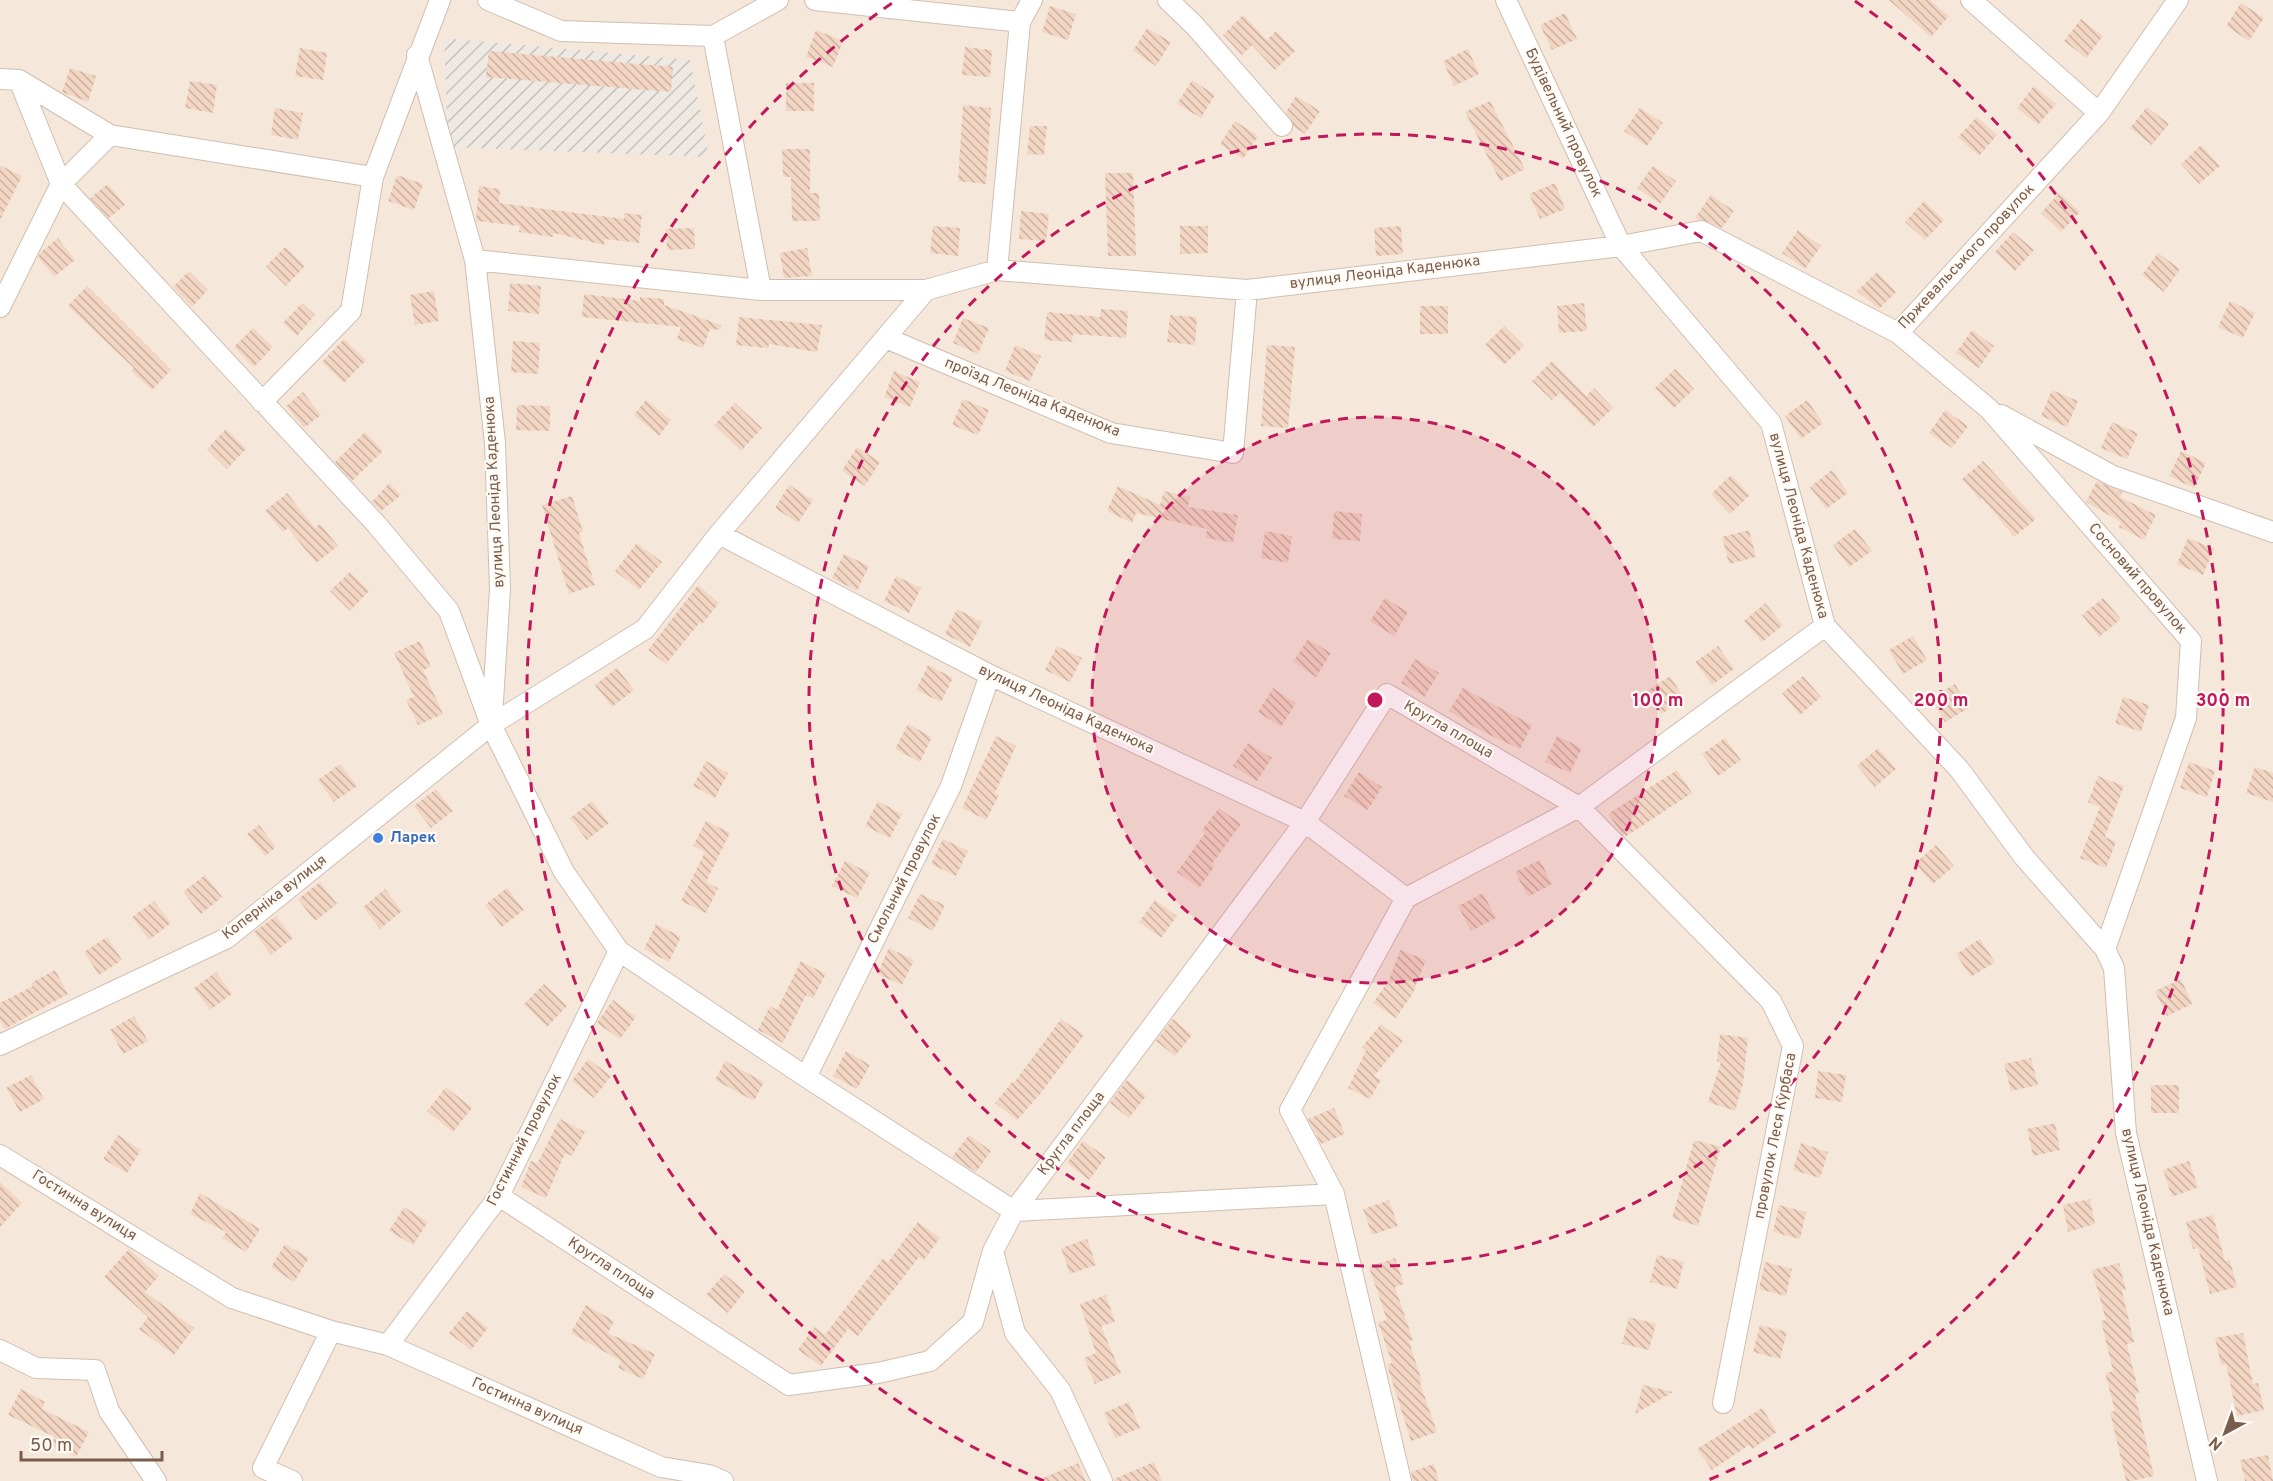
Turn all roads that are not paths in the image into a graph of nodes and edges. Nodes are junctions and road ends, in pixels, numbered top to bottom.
1 (440, 0) edge
2 (488, 0) edge
3 (778, 0) edge
4 (815, 0) edge
5 (1032, 0) edge
6 (1168, 0) edge
7 (1506, 0) edge
8 (1971, 0) edge
9 (2178, 0) edge
10 (1020, 22) junction
11 (713, 36) junction
12 (417, 55) junction
13 (9, 80) edge
14 (2099, 113) junction
15 (1282, 126) dead end
16 (110, 135) junction
17 (373, 177) junction
18 (61, 184) junction
19 (1621, 246) junction
20 (475, 260) junction
21 (997, 270) junction
22 (761, 290) junction
23 (1247, 290) junction
24 (926, 291) junction
25 (0, 307) edge
26 (1898, 333) junction
27 (886, 338) junction
28 (262, 402) junction
29 (1989, 409) junction
30 (2273, 532) edge
31 (719, 534) junction
32 (1824, 626) junction
33 (990, 675) junction
34 (491, 725) junction
35 (1579, 807) junction
36 (1305, 822) junction
37 (1406, 898) junction
38 (2105, 949) junction
39 (619, 951) junction
40 (0, 1045) edge
41 (806, 1077) junction
42 (0, 1155) edge
43 (1334, 1194) junction
44 (499, 1196) junction
45 (1014, 1211) junction
46 (993, 1251) junction
47 (331, 1331) junction
48 (388, 1345) junction
49 (0, 1350) edge
50 (1724, 1403) dead end
51 (259, 1474) edge
52 (156, 1481) edge
53 (292, 1481) edge
54 (723, 1481) edge
55 (1102, 1481) edge
56 (1401, 1481) edge
57 (2207, 1481) edge

1 - 12 street
2 - 11 street
3 - 11 street
4 - 10 street
5 - 10 street
6 - 15 street
7 - 19 street, Будівельний провулок
8 - 14 street
9 - 14 street, Пржевальського провулок
10 - 21 street
11 - 22 street
12 - 17 street
12 - 20 street, вулиця Леоніда Каденюка
13 - 16 street
13 - 18 street
14 - 26 street, Пржевальського провулок
16 - 17 street
16 - 18 street
17 - 28 street
18 - 25 street
18 - 28 street
19 - 23 street, вулиця Леоніда Каденюка
19 - 26 street, Пржевальського провулок
19 - 32 street, вулиця Леоніда Каденюка
20 - 22 street, вулиця Леоніда Каденюка
20 - 34 street, вулиця Леоніда Каденюка
21 - 23 street, вулиця Леоніда Каденюка
21 - 24 street, вулиця Леоніда Каденюка
22 - 24 street, вулиця Леоніда Каденюка
23 - 27 street, проїзд Леоніда Каденюка
24 - 27 street
26 - 29 street, Сосновий провулок
27 - 31 street
28 - 34 street
29 - 30 street, Сосновий провулок
29 - 38 street, Сосновий провулок
31 - 33 street, вулиця Леоніда Каденюка
31 - 34 street
32 - 35 street
32 - 38 street, вулиця Леоніда Каденюка
33 - 36 street, вулиця Леоніда Каденюка
33 - 41 street, Смольний провулок
34 - 39 street
34 - 40 street, Коперніка вулиця
35 - 36 street, Кругла площа
35 - 37 street
35 - 50 street, провулок Леся Курбаса
36 - 37 street, вулиця Леоніда Каденюка
36 - 45 street, Кругла площа
37 - 43 street
38 - 57 street, вулиця Леоніда Каденюка
39 - 41 street
39 - 44 street, Гостинний провулок
41 - 45 street
42 - 47 street, Гостинна вулиця
43 - 45 street
43 - 56 street
44 - 46 street, Кругла площа
44 - 48 street, Гостинний провулок
45 - 46 street, Кругла площа
46 - 55 street
47 - 48 street, Гостинна вулиця
47 - 51 street
48 - 54 street, Гостинна вулиця
49 - 52 street
51 - 53 street

